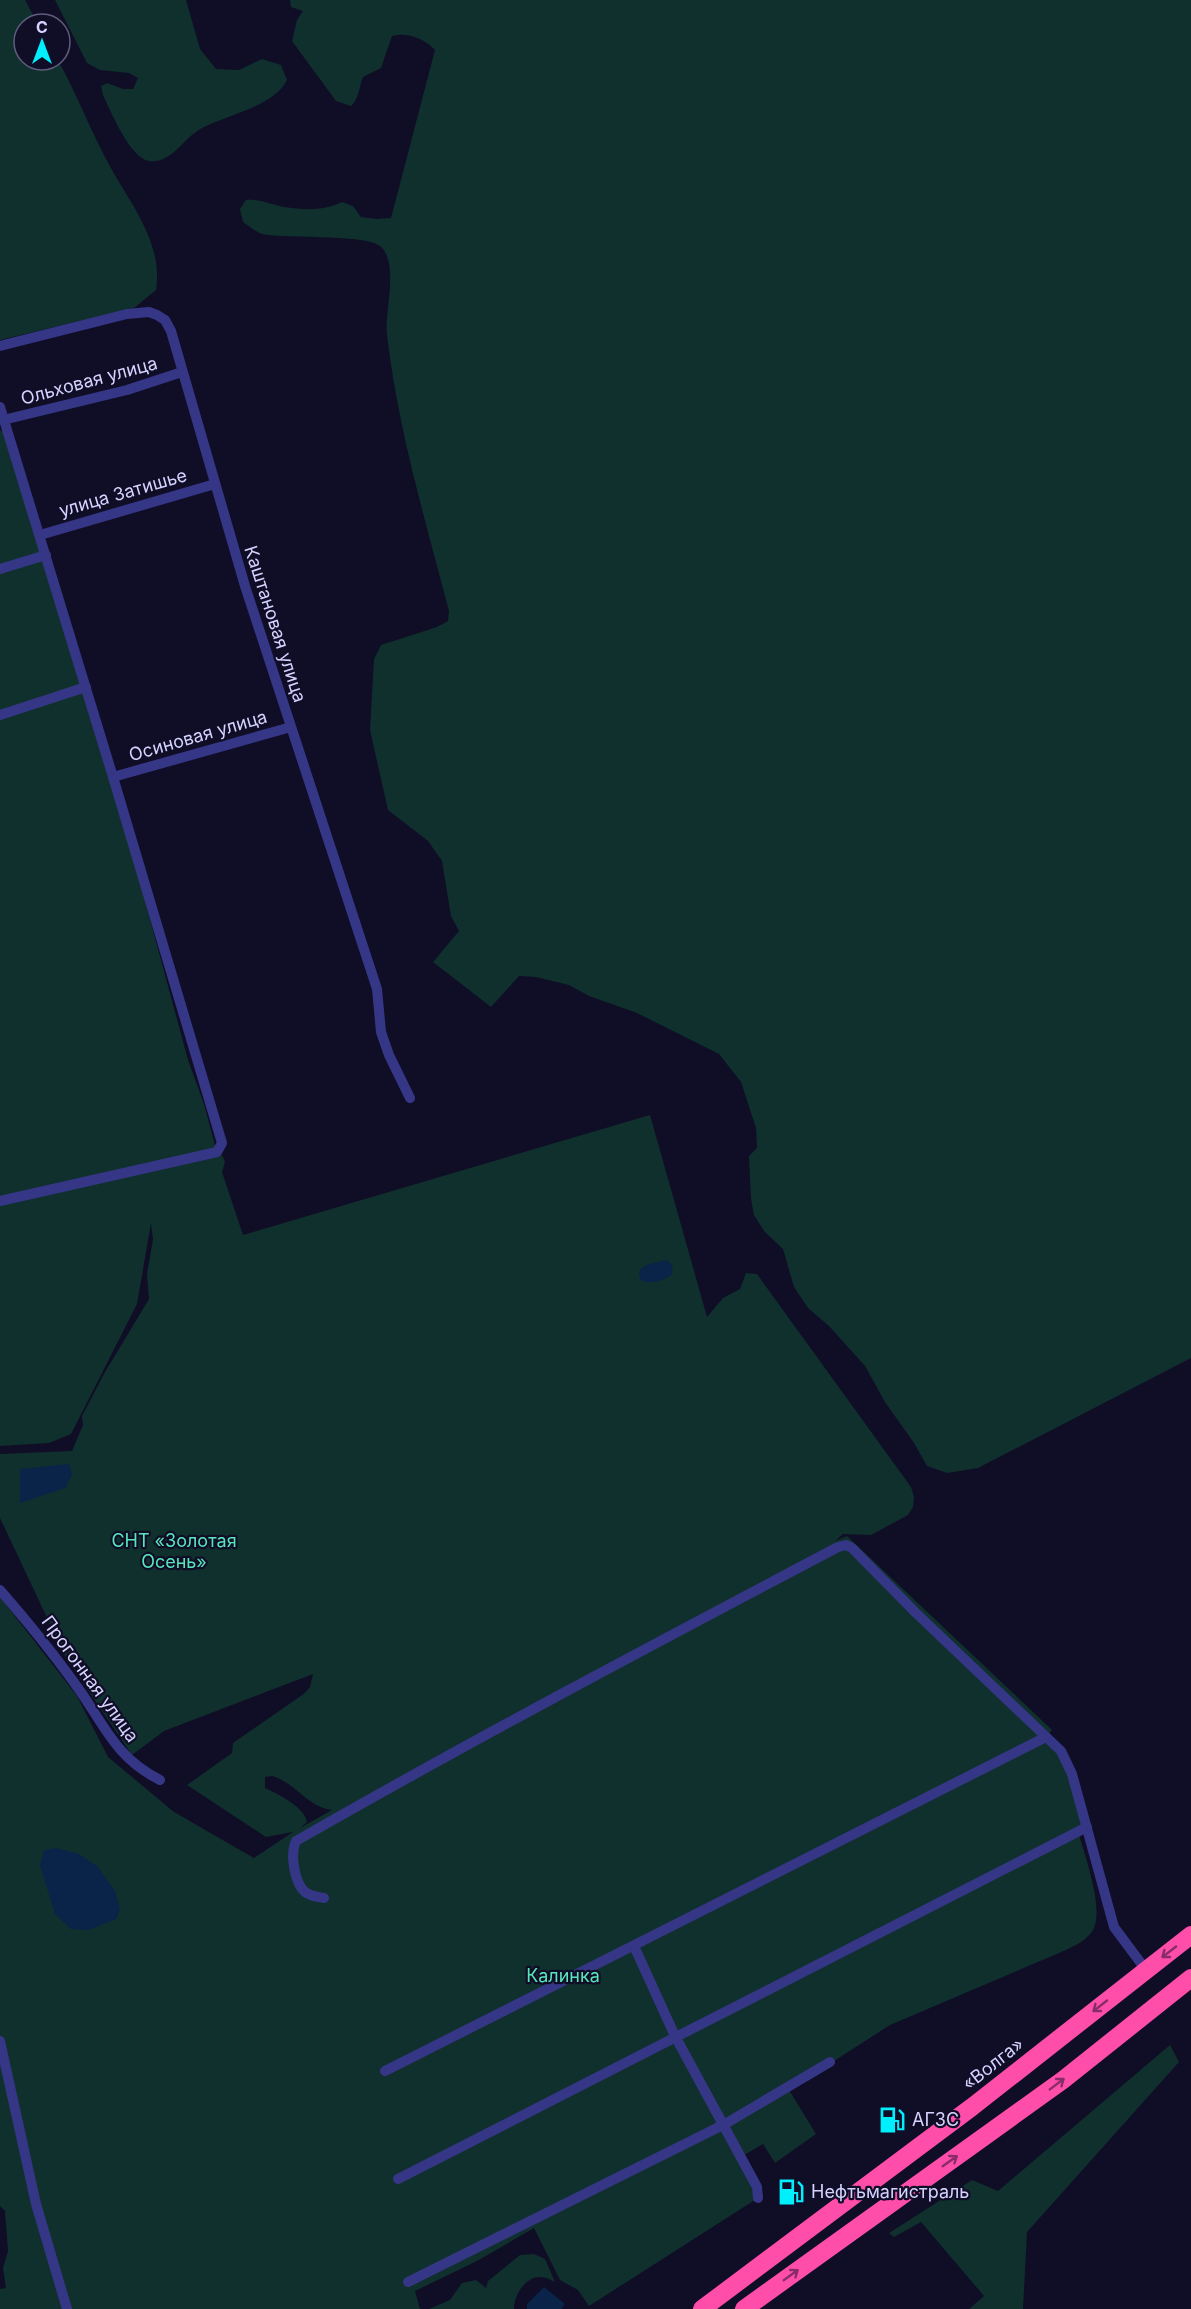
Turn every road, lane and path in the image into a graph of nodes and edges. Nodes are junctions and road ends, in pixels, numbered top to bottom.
1 (0, 346) edge
2 (182, 372) junction
3 (0, 406) edge
4 (3, 420) junction
5 (215, 484) junction
6 (40, 535) junction
7 (46, 555) junction
8 (0, 569) edge
9 (86, 687) junction
10 (0, 715) edge
11 (291, 727) junction
12 (113, 777) junction
13 (410, 1098) dead end
14 (0, 1201) edge
15 (0, 1590) edge
16 (1046, 1737) junction
17 (160, 1780) dead end
18 (1087, 1827) junction
19 (324, 1898) dead end
20 (1191, 1935) edge
21 (634, 1947) junction
22 (1146, 1970) junction
23 (1191, 1978) edge
24 (675, 2036) junction
25 (0, 2042) edge
26 (830, 2062) dead end
27 (385, 2071) dead end
28 (725, 2124) junction
29 (398, 2179) dead end
30 (758, 2198) dead end
31 (408, 2282) dead end
32 (67, 2309) edge
33 (702, 2309) edge
34 (744, 2309) edge

1 - 2 street, Каштановая улица
2 - 4 street, Ольховая улица
2 - 5 street, Каштановая улица
3 - 4 street
4 - 6 street
5 - 6 street, улица Затишье
5 - 11 street, Каштановая улица
6 - 7 street
7 - 8 street
7 - 9 street
9 - 10 street
9 - 12 street
11 - 12 street, Осиновая улица
11 - 13 street, Каштановая улица
12 - 14 street
15 - 17 street, Прогонная улица
16 - 18 street
16 - 19 street
16 - 21 street
18 - 22 street
18 - 24 street
20 -> 22 highway, «Волга»
21 - 24 street
21 - 27 street
22 -> 33 highway, «Волга»
34 -> 23 highway
24 - 28 street
24 - 29 street
25 - 32 street
26 - 28 street
28 - 30 street
28 - 31 street

